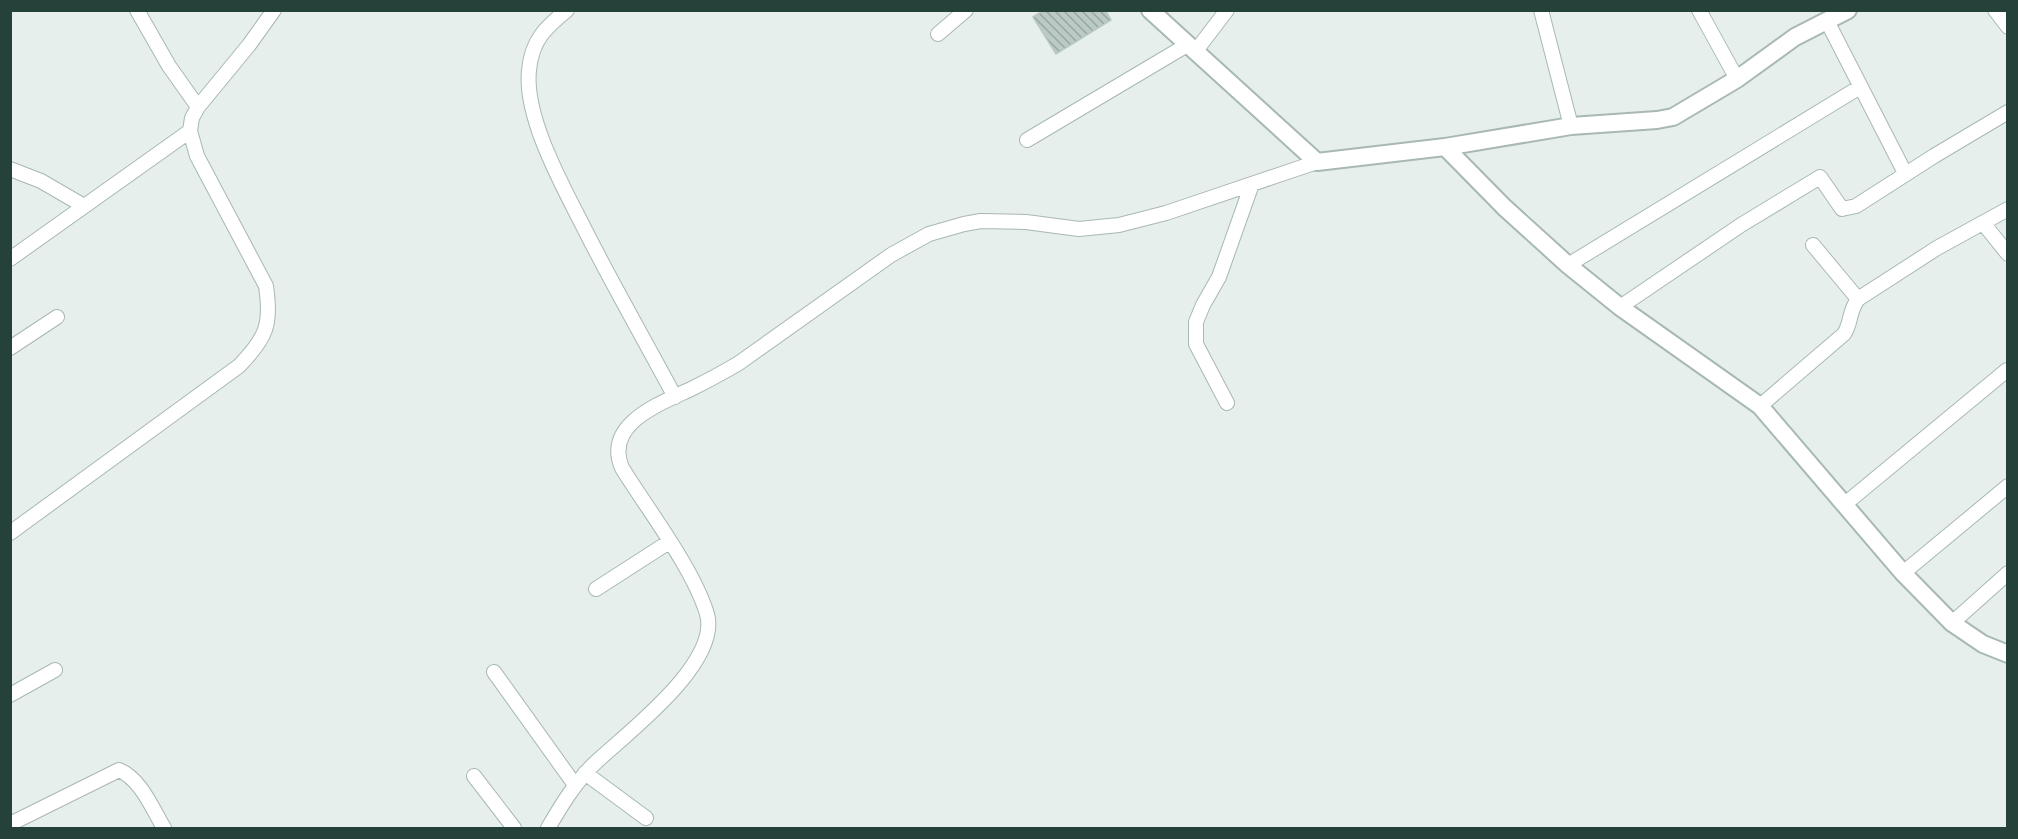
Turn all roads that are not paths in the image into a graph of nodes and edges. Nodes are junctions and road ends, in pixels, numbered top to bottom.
1 (137, 10) edge
2 (274, 10) edge
3 (567, 10) edge
4 (966, 10) edge
5 (1149, 10) edge
6 (1227, 10) edge
7 (1541, 10) edge
8 (1699, 10) edge
9 (1995, 10) edge
10 (1836, 15) edge
11 (2007, 27) edge
12 (938, 34) dead end
13 (1191, 49) junction
14 (1737, 79) junction
15 (1860, 87) junction
16 (198, 107) junction
17 (2007, 112) edge
18 (1571, 126) junction
19 (189, 131) junction
20 (1027, 140) dead end
21 (1445, 147) junction
22 (1317, 162) junction
23 (10, 169) edge
24 (1905, 173) junction
25 (1252, 184) junction
26 (84, 206) junction
27 (2007, 209) edge
28 (1983, 223) junction
29 (1813, 245) dead end
30 (2007, 254) edge
31 (10, 259) edge
32 (1568, 266) junction
33 (1858, 299) junction
34 (1620, 307) junction
35 (57, 317) dead end
36 (10, 348) edge
37 (2007, 370) edge
38 (675, 397) junction
39 (1227, 403) dead end
40 (1760, 406) junction
41 (2007, 486) edge
42 (1845, 504) junction
43 (10, 533) edge
44 (669, 542) junction
45 (1903, 573) junction
46 (2007, 573) edge
47 (596, 589) dead end
48 (1952, 622) junction
49 (2007, 654) edge
50 (54, 670) dead end
51 (494, 672) dead end
52 (10, 696) edge
53 (585, 773) junction
54 (474, 776) dead end
55 (575, 785) junction
56 (645, 818) dead end
57 (10, 824) edge
58 (164, 828) edge
59 (514, 828) edge
60 (548, 828) edge

1 - 16 street
2 - 16 street
3 - 38 street
4 - 12 street
5 - 13 street
6 - 13 street
7 - 18 street
8 - 14 street
9 - 11 street
10 - 14 street
10 - 15 street
13 - 20 street
13 - 22 street
14 - 18 street
15 - 24 street
15 - 32 street
16 - 19 street
17 - 24 street
18 - 21 street
19 - 26 street
19 - 43 street
21 - 22 street
21 - 32 street
22 - 25 street
23 - 26 street
24 - 34 street
25 - 38 street
25 - 39 street
26 - 31 street
27 - 28 street
28 - 30 street
28 - 33 street
29 - 33 street
32 - 34 street
33 - 40 street
34 - 40 street
35 - 36 street
37 - 42 street
38 - 44 street
40 - 42 street
41 - 45 street
42 - 45 street
44 - 47 street
44 - 53 street
45 - 48 street
46 - 48 street
48 - 49 street
50 - 52 street
51 - 55 street
53 - 55 street
53 - 56 street
54 - 59 street
55 - 60 street
57 - 58 street

